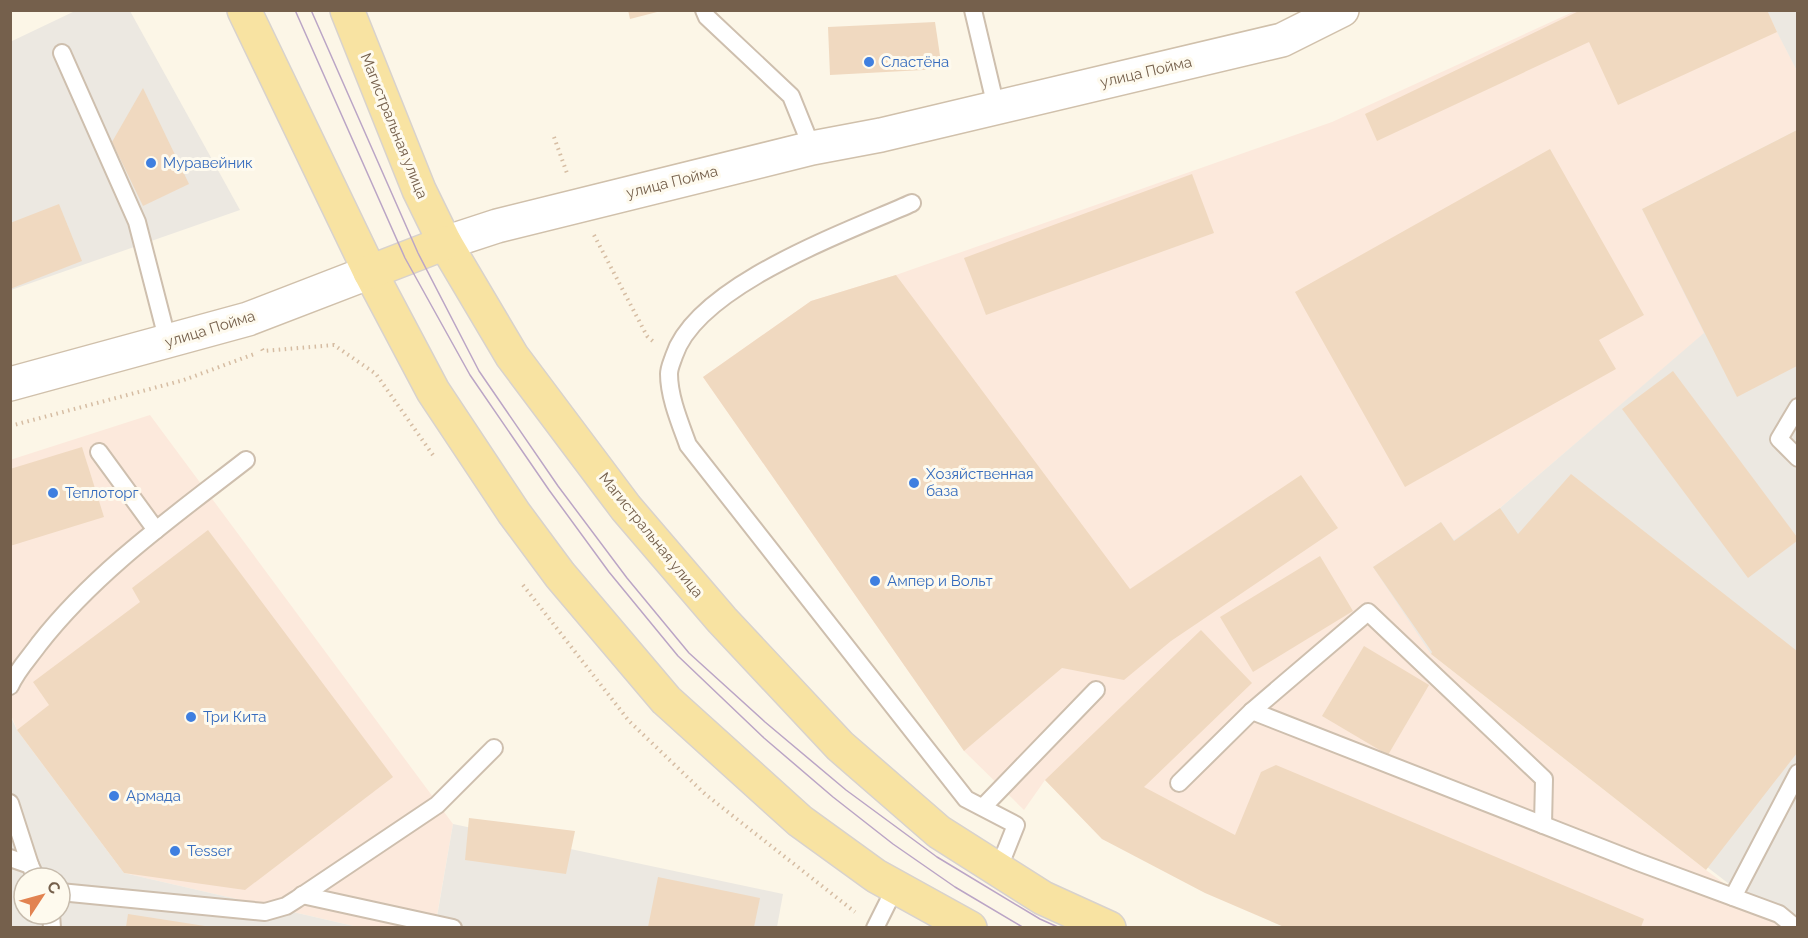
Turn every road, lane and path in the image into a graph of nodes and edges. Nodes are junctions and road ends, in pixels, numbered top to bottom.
1 (244, 10) edge
2 (346, 10) edge
3 (704, 10) edge
4 (973, 10) edge
5 (1342, 10) edge
6 (62, 52) dead end
7 (996, 107) junction
8 (812, 148) junction
9 (912, 203) dead end
10 (445, 243) junction
11 (601, 248) dead end
12 (370, 272) junction
13 (647, 336) dead end
14 (168, 342) junction
15 (263, 351) dead end
16 (10, 384) edge
17 (1797, 407) edge
18 (10, 426) edge
19 (99, 452) dead end
20 (1797, 458) edge
21 (246, 460) dead end
22 (156, 530) junction
23 (10, 686) edge
24 (1096, 690) dead end
25 (1252, 711) junction
26 (494, 748) dead end
27 (1797, 773) edge
28 (1179, 783) dead end
29 (10, 803) edge
30 (983, 807) junction
31 (1543, 825) junction
32 (10, 858) edge
33 (24, 866) edge
34 (31, 866) edge
35 (998, 870) junction
36 (896, 886) junction
37 (72, 893) edge
38 (302, 896) junction
39 (1733, 897) junction
40 (453, 927) edge
41 (875, 927) edge
42 (970, 927) edge
43 (1109, 927) edge
44 (1796, 927) edge

1 - 12 main road
2 - 10 main road, Магистральная улица
3 - 8 lane
4 - 7 lane
5 - 7 street, улица Пойма
6 - 14 lane
7 - 8 street, улица Пойма
8 - 10 street, улица Пойма
9 - 30 lane
10 - 12 main road, улица Пойма
10 - 35 main road, Магистральная улица
11 - 13 path
12 - 14 street, улица Пойма
12 - 36 main road
14 - 16 street, улица Пойма
15 - 18 path
17 - 20 lane
19 - 22 lane
21 - 22 lane
22 - 23 lane
24 - 30 lane
25 - 28 lane
25 - 31 lane
25 - 31 lane
26 - 38 lane
27 - 39 lane
29 - 34 lane
30 - 35 lane
31 - 39 lane
32 - 33 lane
35 - 43 main road, Магистральная улица
36 - 41 lane
36 - 42 main road
37 - 38 lane
38 - 40 lane
39 - 44 lane

